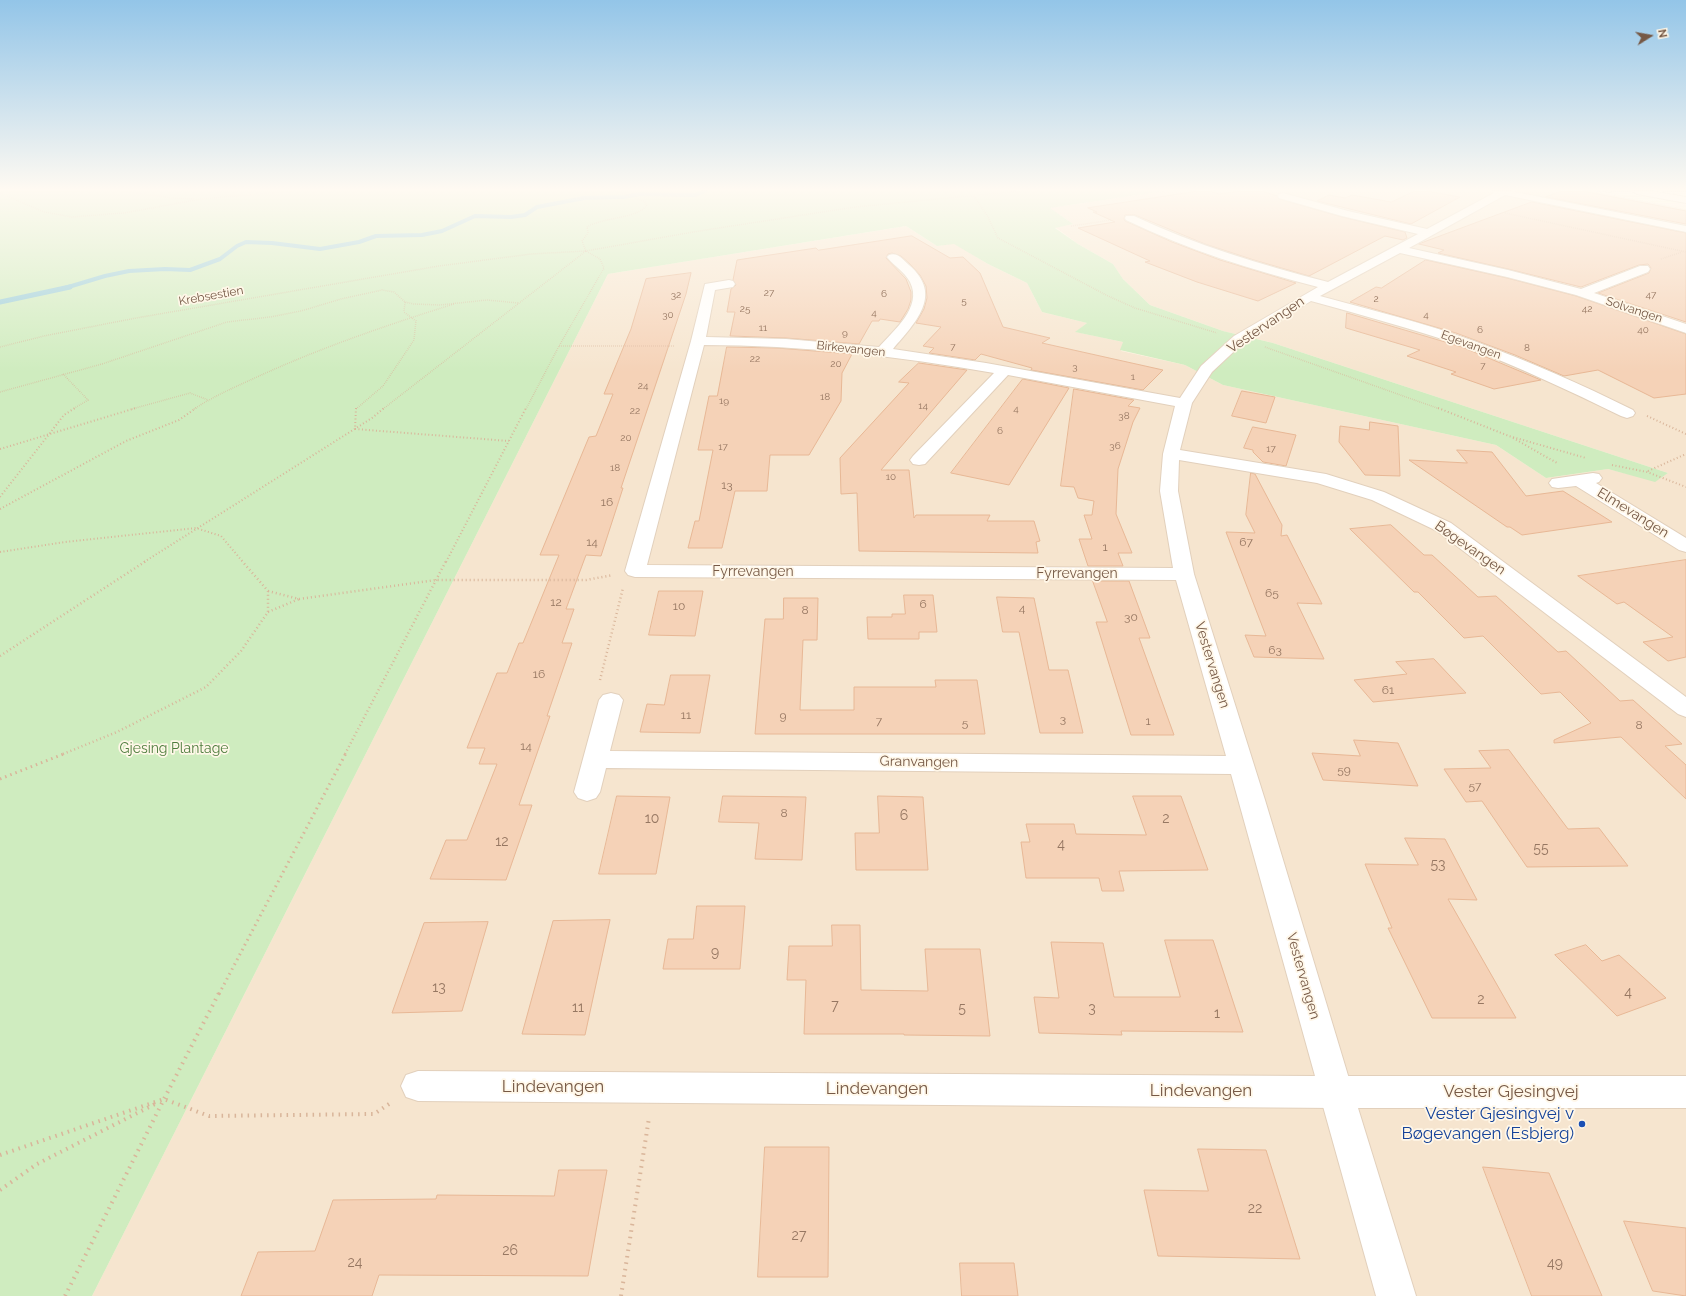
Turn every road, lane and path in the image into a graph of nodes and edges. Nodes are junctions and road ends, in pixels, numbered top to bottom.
1 (566, 251) edge
2 (584, 251) edge
3 (588, 251) edge
4 (1024, 251) edge
5 (1209, 251) edge
6 (1395, 251) edge
7 (1412, 251) edge
8 (910, 254) dead end
9 (1623, 264) dead end
10 (729, 284) dead end
11 (1329, 286) junction
12 (1581, 293) junction
13 (1309, 297) junction
14 (405, 302) junction
15 (460, 302) junction
16 (519, 303) junction
17 (412, 317) junction
18 (1686, 328) edge
19 (1240, 340) junction
20 (698, 341) junction
21 (559, 346) junction
22 (0, 347) edge
23 (882, 352) junction
24 (1004, 371) junction
25 (63, 374) junction
26 (0, 392) edge
27 (208, 400) junction
28 (1184, 403) junction
29 (1627, 413) joint
30 (355, 429) junction
31 (50, 434) junction
32 (1686, 434) edge
33 (1509, 436) junction
34 (509, 441) junction
35 (0, 449) edge
36 (1171, 454) junction
37 (1686, 454) edge
38 (919, 460) dead end
39 (1591, 460) dead end
40 (1647, 472) junction
41 (1594, 474) junction
42 (1558, 483) dead end
43 (1686, 487) edge
44 (0, 497) edge
45 (0, 509) edge
46 (196, 528) junction
47 (1686, 546) edge
48 (0, 552) edge
49 (635, 571) junction
50 (1184, 574) junction
51 (436, 580) junction
52 (268, 591) junction
53 (299, 599) junction
54 (268, 612) junction
55 (0, 656) edge
56 (611, 700) joint
57 (1686, 708) edge
58 (596, 759) junction
59 (1241, 765) junction
60 (0, 779) edge
61 (587, 792) dead end
62 (418, 1086) joint
63 (653, 1088) junction
64 (1336, 1092) junction
65 (1686, 1092) edge
66 (164, 1099) junction
67 (0, 1155) edge
68 (0, 1190) edge
69 (65, 1296) edge
70 (621, 1296) edge
71 (1396, 1296) edge

1 - 22 path, Krebsestien
2 - 16 path
3 - 21 path
4 - 19 path
5 - 11 street
6 - 11 street, Vestervangen
7 - 12 street, Solvangen
8 - 23 street
9 - 12 street, Solvangen
10 - 20 street
11 - 13 street, Vestervangen
12 - 18 street, Solvangen
13 - 19 street, Vestervangen
13 - 29 street, Egevangen
14 - 15 path
14 - 17 path
14 - 25 path
15 - 16 path
15 - 17 path
16 - 30 path
17 - 27 path
17 - 30 path
19 - 28 street, Vestervangen
19 - 33 path
20 - 21 path
20 - 23 street, Birkevangen
20 - 49 street
21 - 34 path
23 - 24 street, Birkevangen
24 - 28 street, Birkevangen
24 - 38 street
25 - 26 path
25 - 31 path
27 - 31 path
27 - 45 path
28 - 36 street, Vestervangen
29 - 32 path
30 - 34 path
30 - 46 path
31 - 35 path
31 - 44 path
33 - 39 path
33 - 41 path
34 - 51 path
36 - 50 street, Vestervangen
36 - 57 street, Bøgevangen
37 - 40 path
40 - 41 path
40 - 43 path
41 - 42 street
41 - 47 street, Elmevangen
46 - 48 path
46 - 52 path
46 - 55 path
49 - 50 street, Fyrrevangen
49 - 51 path
49 - 56 path
50 - 59 street, Vestervangen
51 - 53 path
51 - 66 path
52 - 53 path
52 - 54 path
53 - 54 path
54 - 60 path
56 - 58 street
58 - 59 street, Granvangen
58 - 61 street
59 - 64 street, Vestervangen
62 - 63 street, Lindevangen
62 - 66 path
63 - 64 street, Lindevangen
63 - 70 path
64 - 65 street, Vester Gjesingvej
64 - 71 street, Vestervangen
66 - 67 path
66 - 68 path
66 - 69 path

